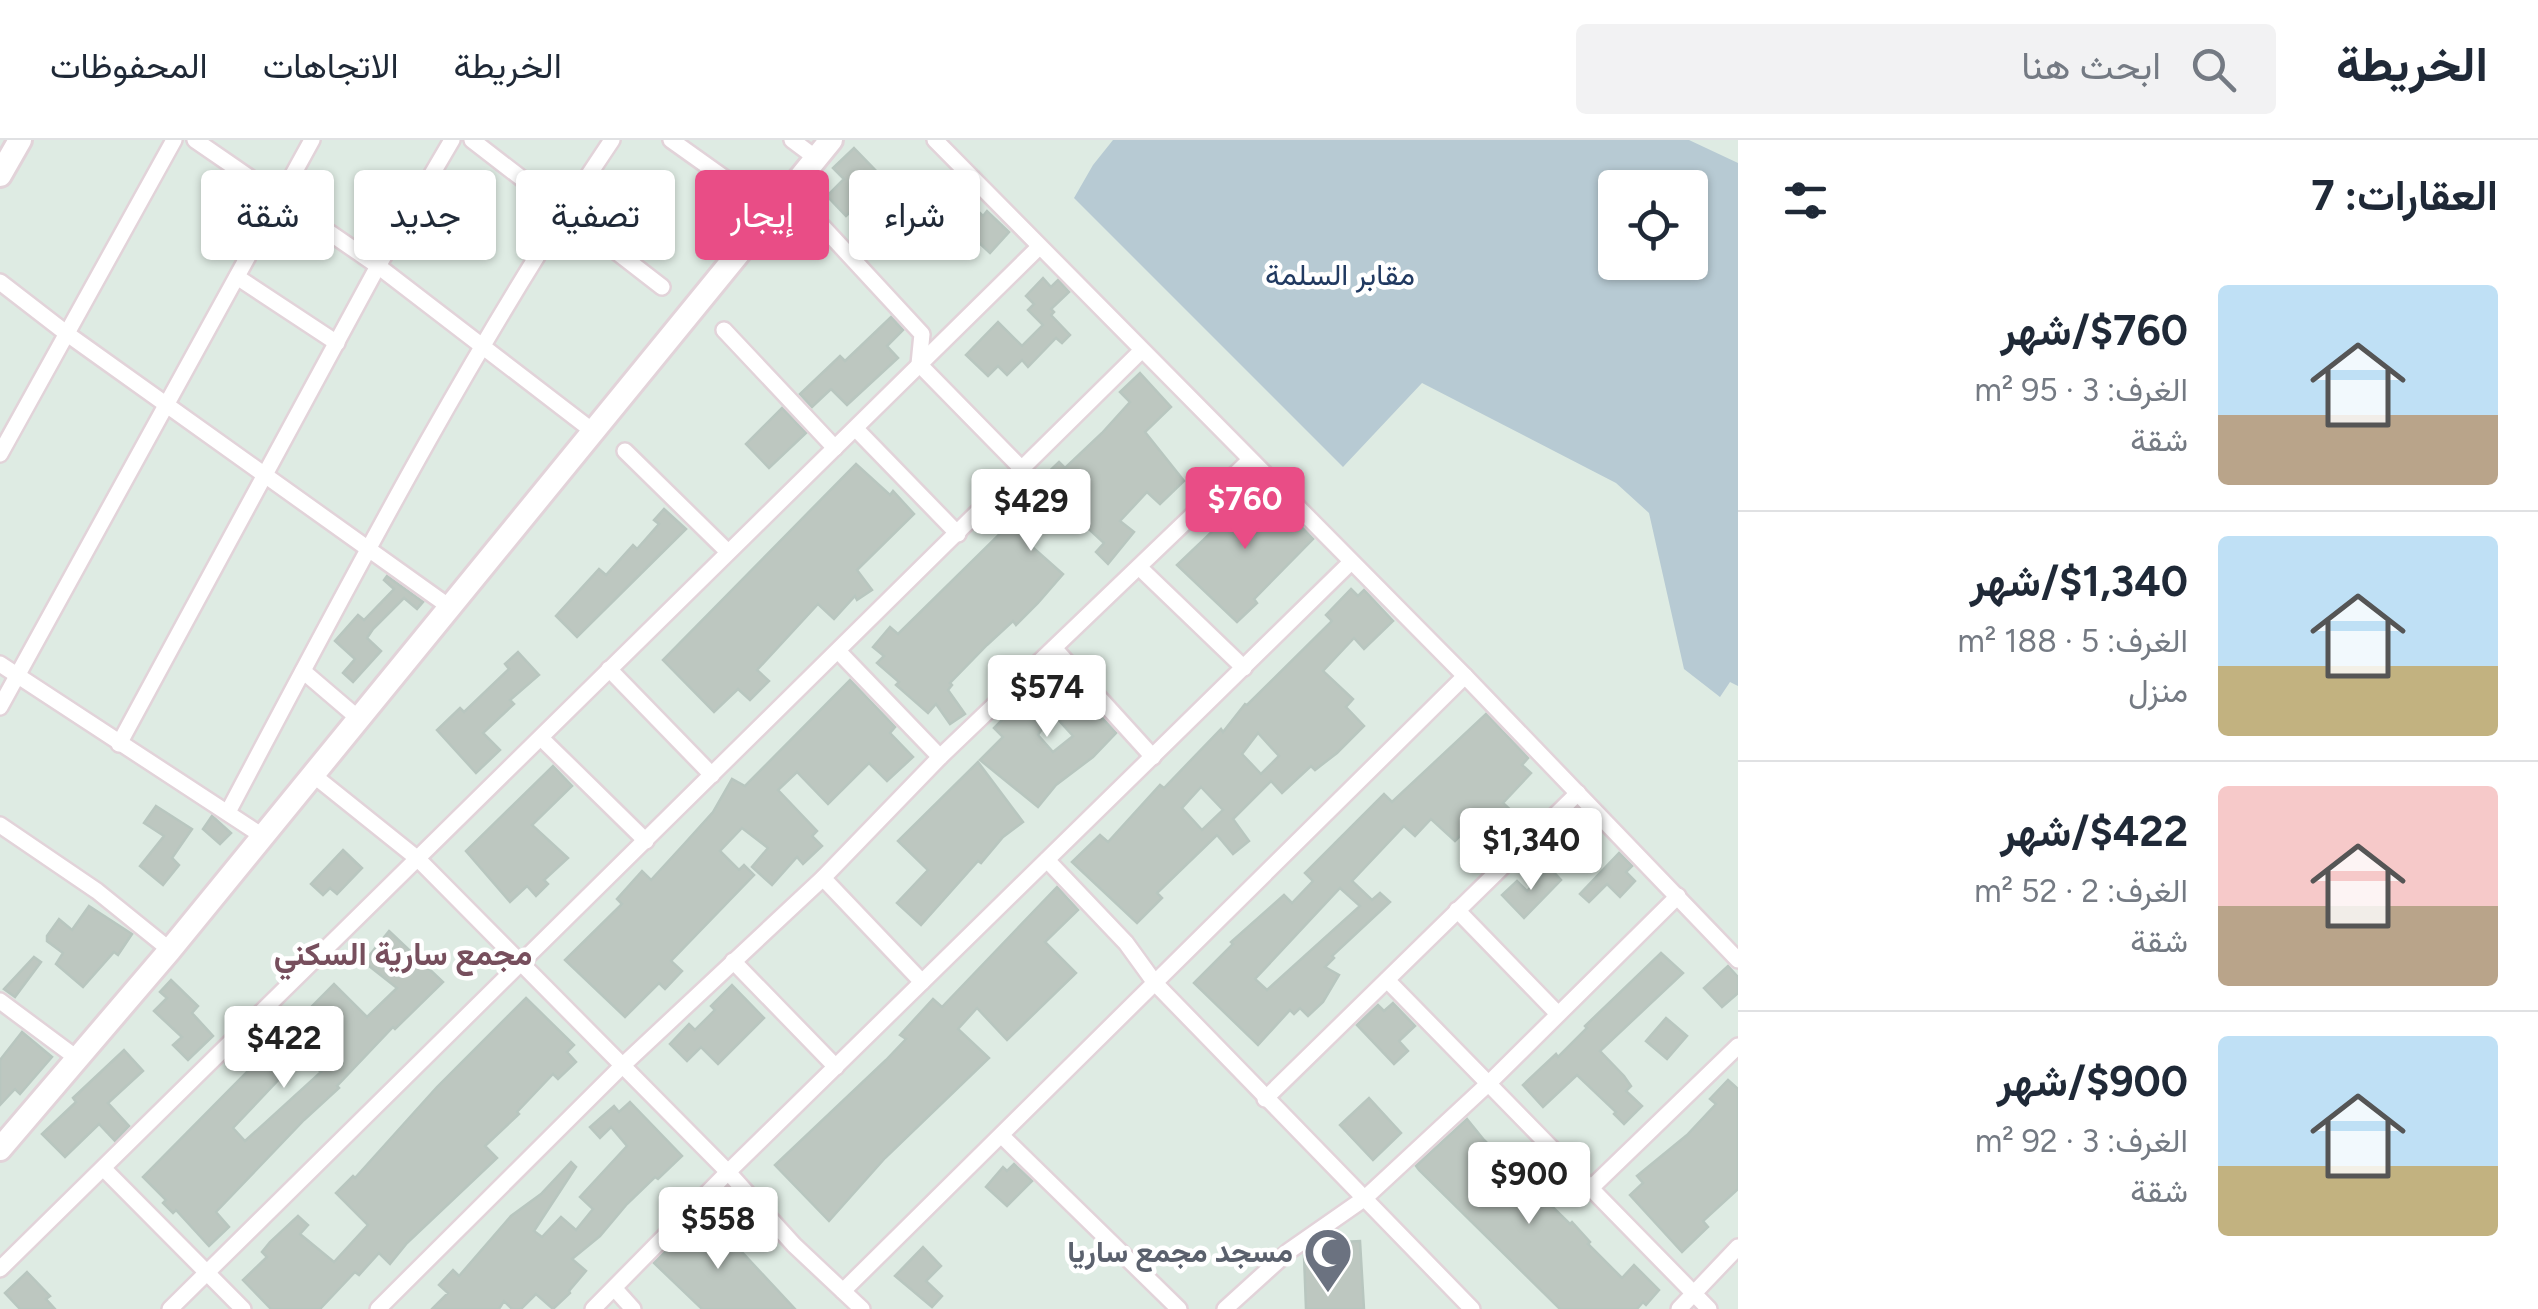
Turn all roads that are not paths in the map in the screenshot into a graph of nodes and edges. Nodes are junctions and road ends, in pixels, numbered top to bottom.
1 (174, 140) edge
2 (195, 140) edge
3 (312, 140) edge
4 (452, 140) edge
5 (472, 140) edge
6 (612, 140) edge
7 (671, 140) edge
8 (792, 140) edge
9 (935, 140) edge
10 (16, 141) edge
11 (824, 149) edge
12 (238, 170) edge
13 (296, 170) edge
14 (591, 170) edge
15 (713, 170) edge
16 (516, 173) edge
17 (0, 175) edge
18 (829, 234) edge
19 (334, 236) edge
20 (1038, 248) junction
21 (246, 260) edge
22 (533, 260) edge
23 (628, 260) edge
24 (378, 266) junction
25 (237, 277) junction
26 (0, 282) edge
27 (662, 287) dead end
28 (724, 330) dead end
29 (66, 333) junction
30 (337, 343) junction
31 (481, 345) junction
32 (1141, 351) junction
33 (919, 364) junction
34 (167, 404) junction
35 (856, 430) junction
36 (594, 432) junction
37 (835, 448) junction
38 (625, 451) dead end
39 (0, 454) edge
40 (1250, 460) junction
41 (1022, 468) junction
42 (266, 477) junction
43 (958, 534) junction
44 (366, 549) junction
45 (727, 551) junction
46 (1351, 562) junction
47 (1140, 568) junction
48 (450, 608) junction
49 (1054, 648) junction
50 (839, 652) junction
51 (0, 664) edge
52 (1244, 668) junction
53 (609, 669) junction
54 (303, 671) junction
55 (16, 675) junction
56 (1465, 676) junction
57 (0, 707) edge
58 (358, 718) junction
59 (541, 738) junction
60 (119, 744) junction
61 (1153, 756) junction
62 (940, 757) junction
63 (312, 774) junction
64 (712, 775) junction
65 (1578, 793) junction
66 (228, 812) junction
67 (0, 826) edge
68 (262, 835) junction
69 (646, 840) junction
70 (418, 859) junction
71 (1047, 860) junction
72 (823, 878) junction
73 (1678, 896) junction
74 (1457, 910) junction
75 (170, 950) junction
76 (1738, 960) edge
77 (733, 961) junction
78 (522, 964) junction
79 (1387, 980) junction
80 (922, 982) junction
81 (1155, 982) junction
82 (0, 1002) edge
83 (1558, 1014) junction
84 (1738, 1046) edge
85 (78, 1059) junction
86 (622, 1066) junction
87 (836, 1067) junction
88 (1489, 1083) junction
89 (1266, 1099) junction
90 (1002, 1136) junction
91 (0, 1149) edge
92 (104, 1169) junction
93 (728, 1172) junction
94 (1592, 1188) junction
95 (1365, 1198) junction
96 (1738, 1247) edge
97 (0, 1269) edge
98 (206, 1274) junction
99 (614, 1289) junction
100 (844, 1291) junction
101 (1694, 1294) junction
102 (1464, 1307) edge
103 (382, 1308) edge
104 (170, 1309) edge
105 (243, 1309) edge
106 (593, 1309) edge
107 (633, 1309) edge
108 (862, 1309) edge
109 (1179, 1309) edge
110 (1225, 1309) edge
111 (1679, 1309) edge
112 (1709, 1309) edge

1 - 29 street
2 - 12 street
3 - 13 street
4 - 24 street
5 - 16 street
6 - 14 street
7 - 15 street
8 - 11 street
9 - 20 street
10 - 17 street
11 - 36 street
18 - 33 street
19 - 24 street
20 - 32 street
20 - 33 street
21 - 25 street
22 - 31 street
23 - 27 street
24 - 30 street
24 - 31 street
25 - 30 street
25 - 34 street
26 - 29 street
28 - 37 street
29 - 34 street
29 - 39 street
30 - 42 street
31 - 36 street
31 - 44 street
32 - 40 street
32 - 41 street
33 - 35 street
33 - 41 street
34 - 42 street
34 - 55 street
35 - 37 street
35 - 43 street
36 - 48 street
37 - 45 street
38 - 45 street
40 - 46 street
40 - 47 street
41 - 43 street
42 - 44 street
42 - 60 street
43 - 50 street
44 - 48 street
44 - 54 street
45 - 53 street
46 - 52 street
46 - 56 street
47 - 49 street
47 - 52 street
48 - 58 street
49 - 61 street
49 - 62 street
50 - 62 street
50 - 64 street
51 - 55 street
52 - 61 street
53 - 59 street
53 - 64 street
54 - 58 street
54 - 66 street
55 - 57 street
55 - 60 street
56 - 65 street
56 - 81 street
58 - 63 street
59 - 69 street
59 - 70 street
60 - 66 street
61 - 71 street
62 - 72 street
63 - 68 street
63 - 70 street
64 - 69 street
65 - 73 street
65 - 74 street
66 - 68 street
67 - 75 street
68 - 75 street
69 - 78 street
70 - 78 street
70 - 92 street
71 - 80 street
71 - 81 street
72 - 77 street
72 - 80 street
73 - 76 street
73 - 83 street
74 - 79 street
74 - 83 street
75 - 85 street
77 - 86 street
77 - 87 street
78 - 86 street
78 - 98 street
79 - 88 street
79 - 89 street
80 - 87 street
81 - 89 street
81 - 90 street
82 - 85 street
83 - 88 street
84 - 94 street
85 - 91 street
86 - 93 street
86 - 103 street
87 - 93 street
88 - 94 street
88 - 95 street
89 - 95 street
90 - 100 street
90 - 109 street
92 - 97 street
92 - 98 street
93 - 99 street
93 - 100 street
94 - 101 street
95 - 102 street
95 - 110 street
96 - 101 street
98 - 104 street
98 - 105 street
99 - 106 street
99 - 107 street
100 - 108 street
101 - 111 street
101 - 112 street

